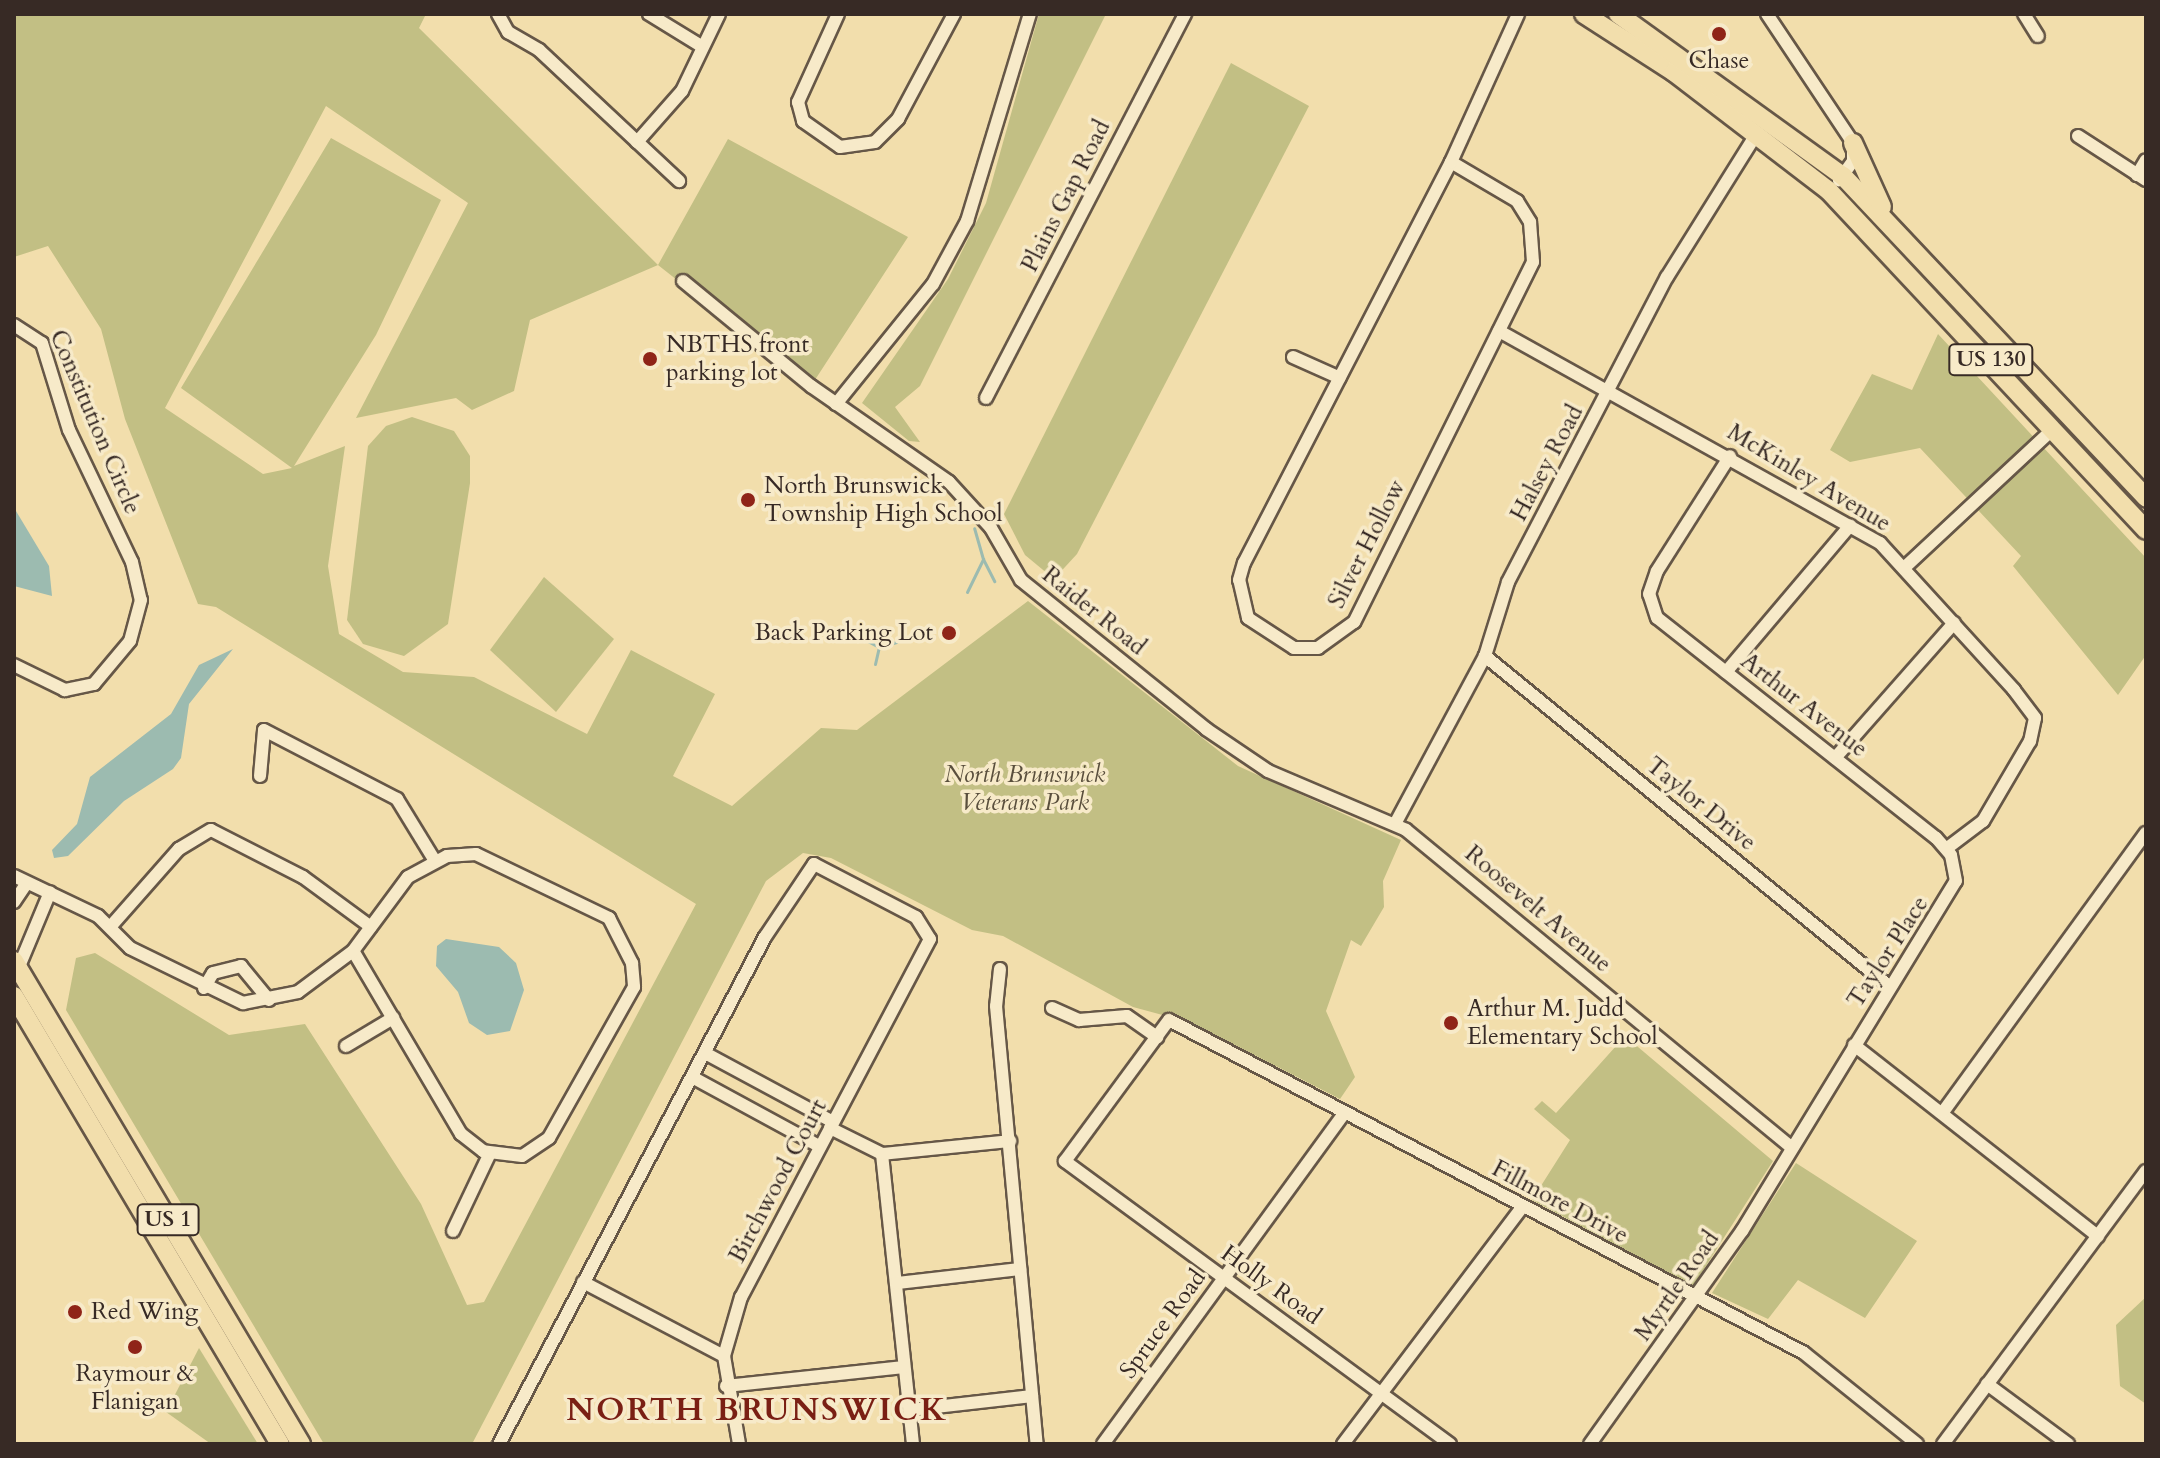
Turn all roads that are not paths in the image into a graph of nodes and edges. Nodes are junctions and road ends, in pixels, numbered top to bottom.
1 (498, 14) edge
2 (649, 14) edge
3 (719, 14) edge
4 (838, 14) edge
5 (954, 14) edge
6 (1030, 14) edge
7 (1185, 14) edge
8 (1518, 14) edge
9 (1584, 14) edge
10 (1618, 14) edge
11 (1767, 14) edge
12 (1783, 14) edge
13 (2024, 14) edge
14 (1779, 28) junction
15 (2038, 36) dead end
16 (701, 46) junction
17 (1757, 133) junction
18 (2078, 136) dead end
19 (637, 142) junction
20 (1853, 143) junction
21 (2146, 160) edge
22 (1451, 162) junction
23 (1843, 176) junction
24 (2142, 178) edge
25 (679, 181) dead end
26 (1831, 193) junction
27 (1891, 224) junction
28 (683, 281) dead end
29 (14, 325) edge
30 (1499, 331) junction
31 (1293, 357) dead end
32 (1340, 378) junction
33 (1612, 389) junction
34 (986, 398) dead end
35 (836, 404) junction
36 (2053, 429) junction
37 (1730, 456) junction
38 (2146, 498) edge
39 (1850, 526) junction
40 (2146, 530) edge
41 (1904, 568) junction
42 (1954, 623) junction
43 (1485, 656) junction
44 (14, 665) edge
45 (1726, 672) junction
46 (1835, 758) junction
47 (260, 776) dead end
48 (1315, 792) joint
49 (1395, 824) junction
50 (2146, 833) edge
51 (1946, 849) junction
52 (435, 861) junction
53 (14, 876) edge
54 (27, 883) junction
55 (50, 892) junction
56 (14, 902) edge
57 (111, 926) junction
58 (371, 927) junction
59 (353, 951) junction
60 (16, 965) edge
61 (1000, 969) dead end
62 (1890, 987) junction
63 (204, 988) junction
64 (269, 1000) junction
65 (20, 1002) edge
66 (1052, 1008) dead end
67 (393, 1018) junction
68 (1157, 1037) junction
69 (1854, 1045) junction
70 (346, 1046) dead end
71 (705, 1053) junction
72 (692, 1077) junction
73 (1943, 1112) junction
74 (1344, 1113) junction
75 (831, 1125) junction
76 (1010, 1141) junction
77 (819, 1146) junction
78 (1792, 1148) junction
79 (490, 1153) junction
80 (882, 1154) junction
81 (2146, 1171) edge
82 (1522, 1207) junction
83 (453, 1231) dead end
84 (2098, 1236) junction
85 (1020, 1269) junction
86 (1223, 1277) junction
87 (583, 1282) junction
88 (897, 1283) junction
89 (1696, 1298) junction
90 (724, 1356) junction
91 (904, 1367) junction
92 (1987, 1384) junction
93 (726, 1386) junction
94 (1380, 1393) junction
95 (1032, 1396) junction
96 (909, 1410) junction
97 (280, 1444) edge
98 (301, 1444) edge
99 (499, 1444) edge
100 (739, 1444) edge
101 (913, 1444) edge
102 (1037, 1444) edge
103 (1103, 1444) edge
104 (1343, 1444) edge
105 (1450, 1444) edge
106 (1590, 1444) edge
107 (1917, 1444) edge
108 (1943, 1444) edge
109 (2068, 1444) edge

1 - 19 street
2 - 16 street
3 - 16 street
4 - 5 street
6 - 35 street
7 - 34 street, Plains Gap Road
8 - 22 street, Silver Hollow
9 - 17 highway, US 130
10 - 23 highway, US 130
11 - 14 street
12 - 14 street
13 - 15 street
14 - 20 street
16 - 19 street
17 - 26 highway, US 130
17 - 33 street, Halsey Road
18 - 24 street
19 - 25 street
20 - 23 street
20 - 27 highway
21 - 24 street
22 - 30 street, Silver Hollow
22 - 32 street, Silver Hollow
23 - 26 street
23 - 27 highway, US 130
26 - 36 highway, US 130
27 - 38 highway, US 130
28 - 35 street, Raider Road
29 - 44 street, Constitution Circle
30 - 32 street, Silver Hollow
30 - 33 street, McKinley Avenue
31 - 32 street
33 - 37 street, McKinley Avenue
33 - 43 street, Halsey Road
35 - 48 street, Raider Road
36 - 40 highway, US 130
36 - 41 street
37 - 39 street, McKinley Avenue
37 - 45 street, Arthur Avenue
39 - 41 street, McKinley Avenue
39 - 45 street
41 - 42 street, McKinley Avenue
42 - 46 street
42 - 51 street, McKinley Avenue
43 - 49 street, Halsey Road
43 - 62 street, Taylor Drive
45 - 46 street, Arthur Avenue
46 - 51 street, Arthur Avenue
47 - 52 street
48 - 49 street, Roosevelt Avenue
49 - 78 street, Roosevelt Avenue
50 - 73 street
51 - 62 street, Taylor Place
52 - 58 street
52 - 79 street
53 - 54 street
54 - 55 street
54 - 56 street
55 - 57 street
55 - 60 street
57 - 58 street
57 - 63 street
58 - 59 street
59 - 64 street
59 - 67 street
60 - 65 highway, US 1
61 - 76 street
62 - 69 street, Taylor Place
63 - 64 street
63 - 64 street
65 - 97 highway, US 1
65 - 98 highway, US 1
66 - 68 street
67 - 70 street
67 - 79 street
68 - 74 street, Fillmore Drive
68 - 86 street, Holly Road
69 - 73 street
69 - 78 street, Taylor Place
71 - 72 street
71 - 75 street
71 - 75 street, Birchwood Court
72 - 77 street
72 - 87 street
73 - 84 street
74 - 82 street, Fillmore Drive
74 - 86 street, Spruce Road
75 - 77 street, Birchwood Court
75 - 80 street
76 - 80 street
76 - 85 street
77 - 90 street, Birchwood Court
78 - 89 street, Myrtle Road
79 - 83 street
80 - 88 street
81 - 84 street
82 - 89 street, Fillmore Drive
82 - 94 street
84 - 92 street
85 - 88 street
85 - 95 street
86 - 94 street, Holly Road
86 - 103 street, Spruce Road
87 - 90 street
87 - 99 street
88 - 91 street
89 - 106 street, Myrtle Road
89 - 107 street, Fillmore Drive
90 - 93 street, Birchwood Court
91 - 93 street
91 - 96 street
92 - 108 street
92 - 109 street
93 - 100 street, Birchwood Court
94 - 104 street
94 - 105 street, Holly Road
95 - 96 street
95 - 102 street
96 - 101 street

